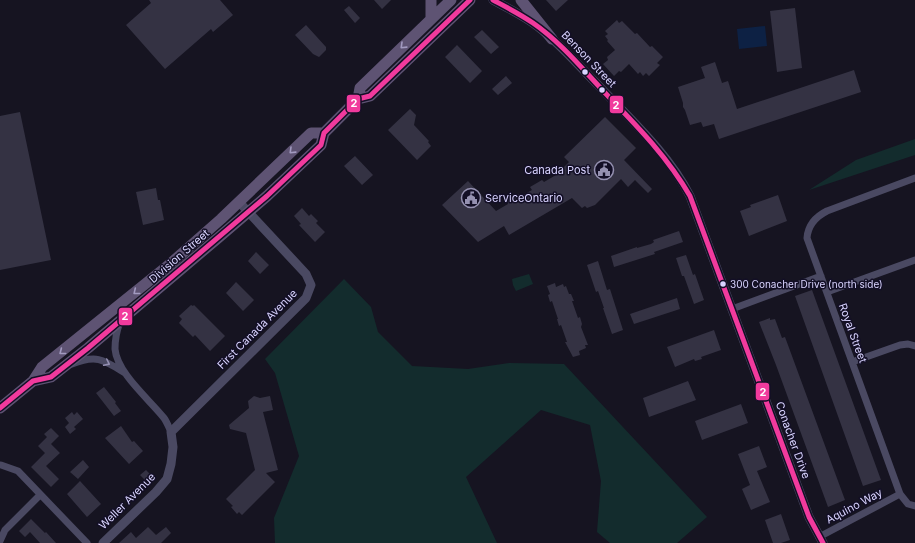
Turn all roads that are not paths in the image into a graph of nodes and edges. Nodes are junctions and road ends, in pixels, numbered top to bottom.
1 (431, 0) edge
2 (451, 0) edge
3 (470, 0) edge
4 (493, 0) edge
5 (521, 0) edge
6 (431, 19) junction
7 (552, 39) junction
8 (358, 99) junction
9 (324, 133) junction
10 (673, 167) joint
11 (915, 178) edge
12 (238, 202) junction
13 (248, 212) junction
14 (915, 260) edge
15 (821, 276) junction
16 (827, 292) junction
17 (732, 309) junction
18 (120, 321) junction
19 (915, 346) edge
20 (852, 362) junction
21 (61, 368) junction
22 (125, 373) junction
23 (33, 381) junction
24 (0, 408) edge
25 (171, 432) junction
26 (1, 465) dead end
27 (900, 494) junction
28 (40, 495) junction
29 (915, 506) edge
30 (821, 540) edge
31 (0, 541) edge
32 (87, 543) edge
33 (103, 543) edge

1 - 6 main road
2 - 6 main road, Division Street
3 - 8 main road, Division Street
4 - 7 street, Benson Street
5 - 7 main road
6 -> 8 main road, Division Street
7 - 10 street, Benson Street
8 - 9 main road, Division Street
9 -> 12 main road, Division Street
9 - 13 main road, Division Street
10 - 17 street, Conacher Drive
11 - 15 street, Royal Street
12 - 13 street, First Canada Avenue
12 -> 23 main road, Division Street
13 - 18 main road, Division Street
13 - 25 street, First Canada Avenue
14 - 16 street
15 - 16 street, Royal Street
15 - 17 street
16 - 20 street, Royal Street
17 - 30 street, Conacher Drive
18 - 21 main road, Division Street
18 - 22 street, Weller Avenue
19 - 20 street
20 - 27 street, Royal Street
21 -> 22 street, Weller Avenue
21 - 23 main road, Division Street
22 - 25 street, Weller Avenue
23 - 24 main road, Division Street
25 - 33 street, Weller Avenue
26 - 28 street
27 - 29 street
27 - 30 street, Aquino Way
28 - 31 street
28 - 32 street

